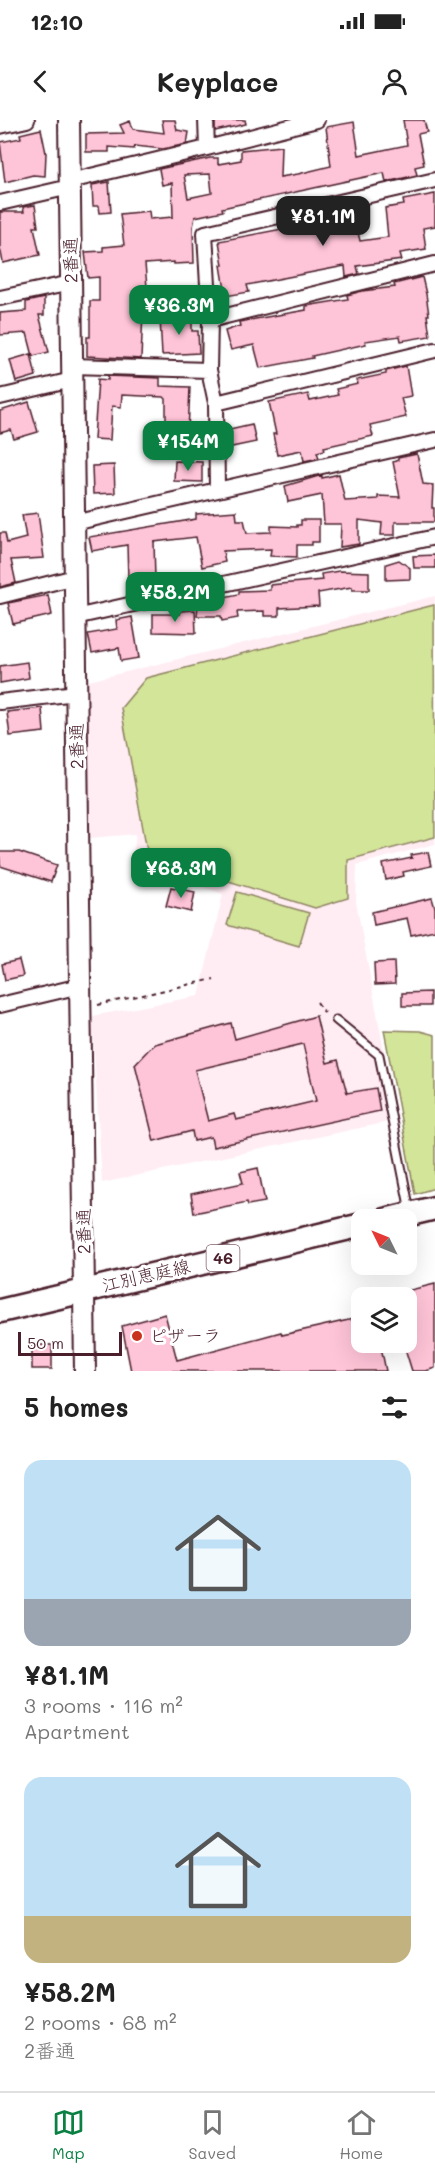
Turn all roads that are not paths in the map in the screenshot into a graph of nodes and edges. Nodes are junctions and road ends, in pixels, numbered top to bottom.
1 (27, 120) edge
2 (69, 120) edge
3 (206, 120) edge
4 (317, 120) edge
5 (0, 126) edge
6 (207, 148) junction
7 (435, 180) edge
8 (70, 184) junction
9 (0, 203) edge
10 (435, 264) edge
11 (71, 283) junction
12 (0, 298) edge
13 (210, 320) junction
14 (435, 350) edge
15 (209, 370) junction
16 (72, 373) junction
17 (0, 397) edge
18 (216, 403) junction
19 (435, 440) edge
20 (217, 490) junction
21 (74, 523) junction
22 (435, 537) edge
23 (75, 577) junction
24 (0, 596) edge
25 (75, 617) junction
26 (76, 693) junction
27 (0, 702) edge
28 (80, 986) junction
29 (0, 1005) edge
30 (336, 1020) road end
31 (435, 1208) edge
32 (410, 1209) edge
33 (417, 1212) edge
34 (351, 1228) edge
35 (84, 1290) junction
36 (0, 1311) edge
37 (85, 1371) edge

1 - 5 street
2 - 8 street, 2番通
3 - 6 street
4 - 6 street
6 - 8 street
7 - 13 street
8 - 9 street
8 - 11 street, 2番通
10 - 13 street
11 - 12 street
11 - 16 street, 2番通
13 - 15 street
14 - 18 street
15 - 16 street
15 - 18 street
16 - 17 street
16 - 21 street, 2番通
18 - 20 street
19 - 20 street
20 - 21 street
21 - 23 street, 2番通
22 - 25 street
23 - 24 street
23 - 25 street, 2番通
25 - 26 street, 2番通
26 - 27 street
26 - 28 street, 2番通
28 - 29 street
28 - 35 street, 2番通
30 - 32 lane
31 - 33 main road
34 - 35 main road, 江別恵庭線 / 46
35 - 36 main road, 江別恵庭線 / 46
35 - 37 street, 2番通

